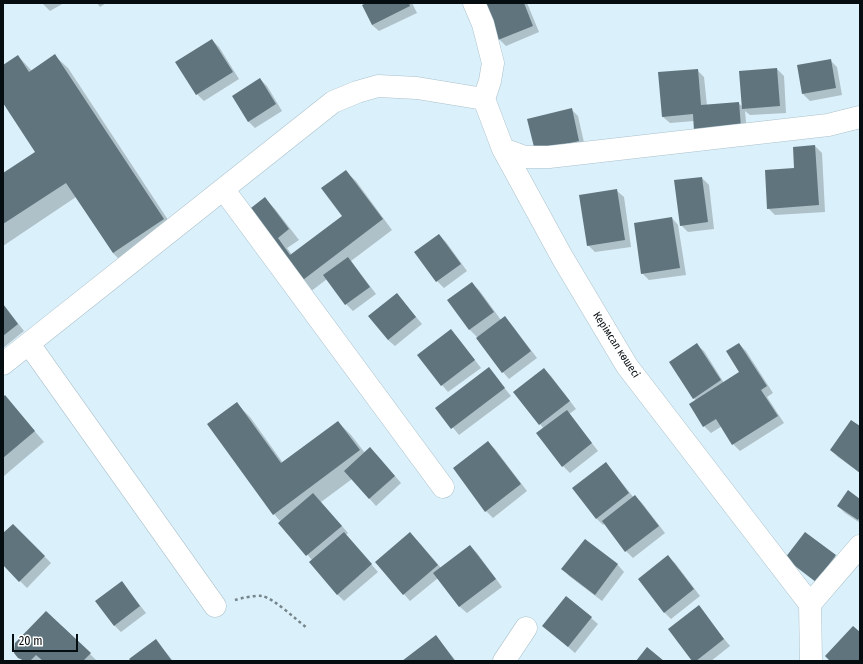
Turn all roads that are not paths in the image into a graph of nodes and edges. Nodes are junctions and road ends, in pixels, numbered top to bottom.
1 (474, 3) edge
2 (484, 99) junction
3 (860, 117) edge
4 (503, 149) junction
5 (224, 190) junction
6 (29, 344) junction
7 (3, 364) edge
8 (443, 487) dead end
9 (860, 546) edge
10 (810, 604) junction
11 (215, 606) road end
12 (526, 628) dead end
13 (504, 661) edge
14 (811, 661) edge

1 - 2 street
2 - 4 street, Керімсал көшесі
2 - 5 street
3 - 4 street
4 - 10 street, Керімсал көшесі
5 - 6 street
5 - 8 street
6 - 7 street
6 - 11 street
9 - 10 street
10 - 14 street
12 - 13 street

